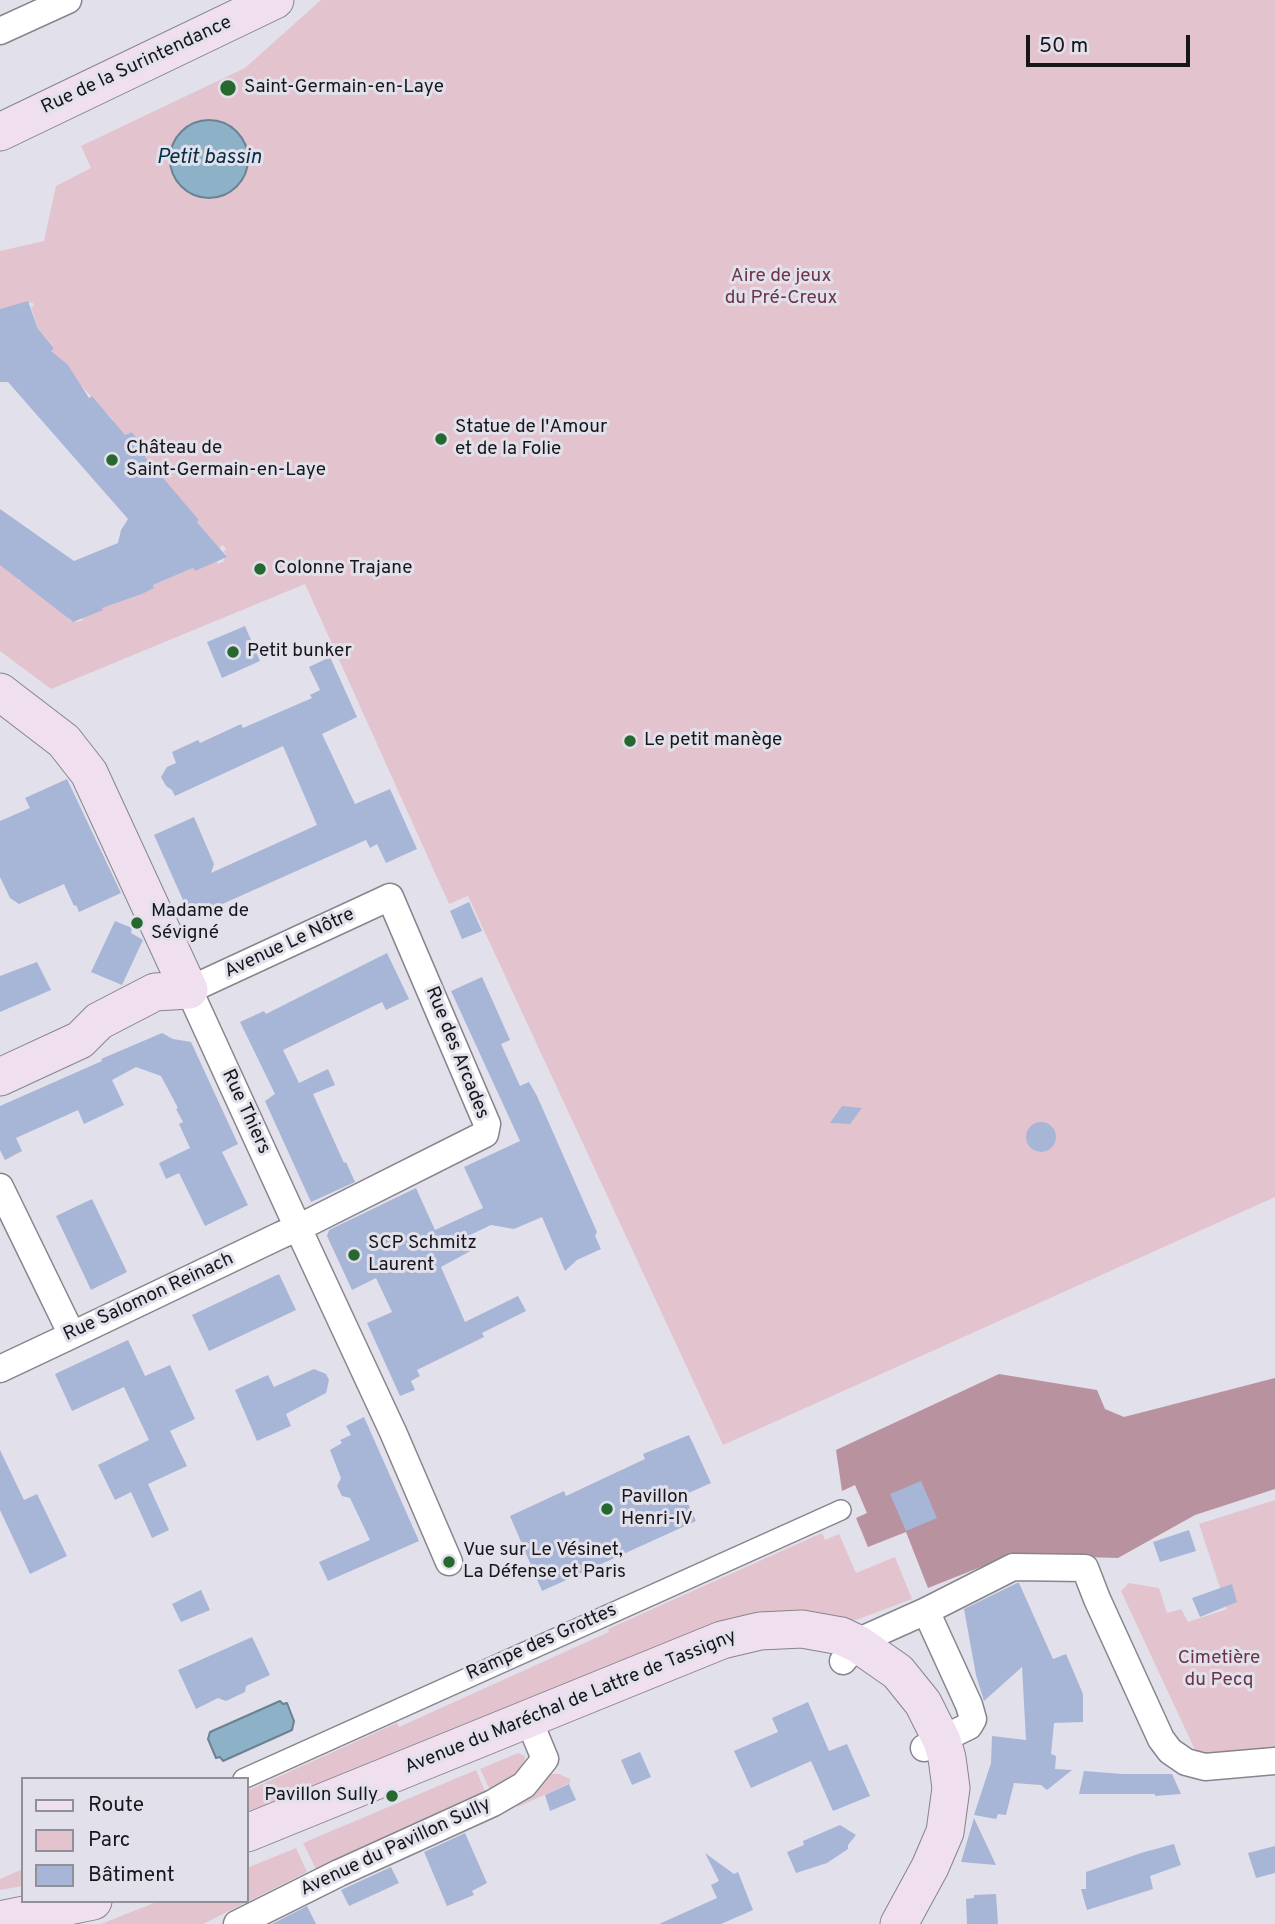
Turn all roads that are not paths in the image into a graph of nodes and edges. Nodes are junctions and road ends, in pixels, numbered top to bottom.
1 (68, 0) edge
2 (275, 0) edge
3 (1, 29) edge
4 (0, 132) edge
5 (0, 692) edge
6 (390, 897) joint
7 (189, 990) junction
8 (0, 1077) edge
9 (0, 1187) edge
10 (298, 1228) junction
11 (72, 1335) junction
12 (0, 1369) edge
13 (841, 1510) dead end
14 (449, 1562) dead end
15 (923, 1604) junction
16 (850, 1652) junction
17 (535, 1736) junction
18 (933, 1744) junction
19 (1275, 1761) edge
20 (247, 1777) edge
21 (248, 1833) edge
22 (248, 1845) edge
23 (29, 1903) edge
24 (83, 1903) edge
25 (0, 1908) edge
26 (0, 1920) edge
27 (237, 1924) edge
28 (885, 1924) edge
29 (898, 1924) edge

1 - 3 street
2 - 4 main road, Rue de la Surintendance
5 - 7 main road, Rue Thiers
6 - 7 street, Avenue Le Nôtre
6 - 10 street, Rue des Arcades
7 - 8 main road
7 - 10 street, Rue Thiers
9 - 11 street
10 - 11 street, Rue Salomon Reinach
10 - 14 street, Rue Thiers
11 - 12 street, Rue Salomon Reinach
13 - 20 street, Rampe des Grottes
15 - 16 street
15 - 18 street
15 - 19 street
16 - 17 main road, Avenue du Maréchal de Lattre de Tassigny
16 - 18 main road, Avenue du Maréchal de Lattre de Tassigny
17 - 21 main road, Avenue du Maréchal de Lattre de Tassigny
17 - 22 main road, Avenue du Maréchal de Lattre de Tassigny
17 - 27 street, Avenue du Pavillon Sully
18 - 28 main road, Avenue du Maréchal de Lattre de Tassigny
18 - 29 main road, Avenue du Maréchal de Lattre de Tassigny
23 - 25 main road
24 - 26 main road

